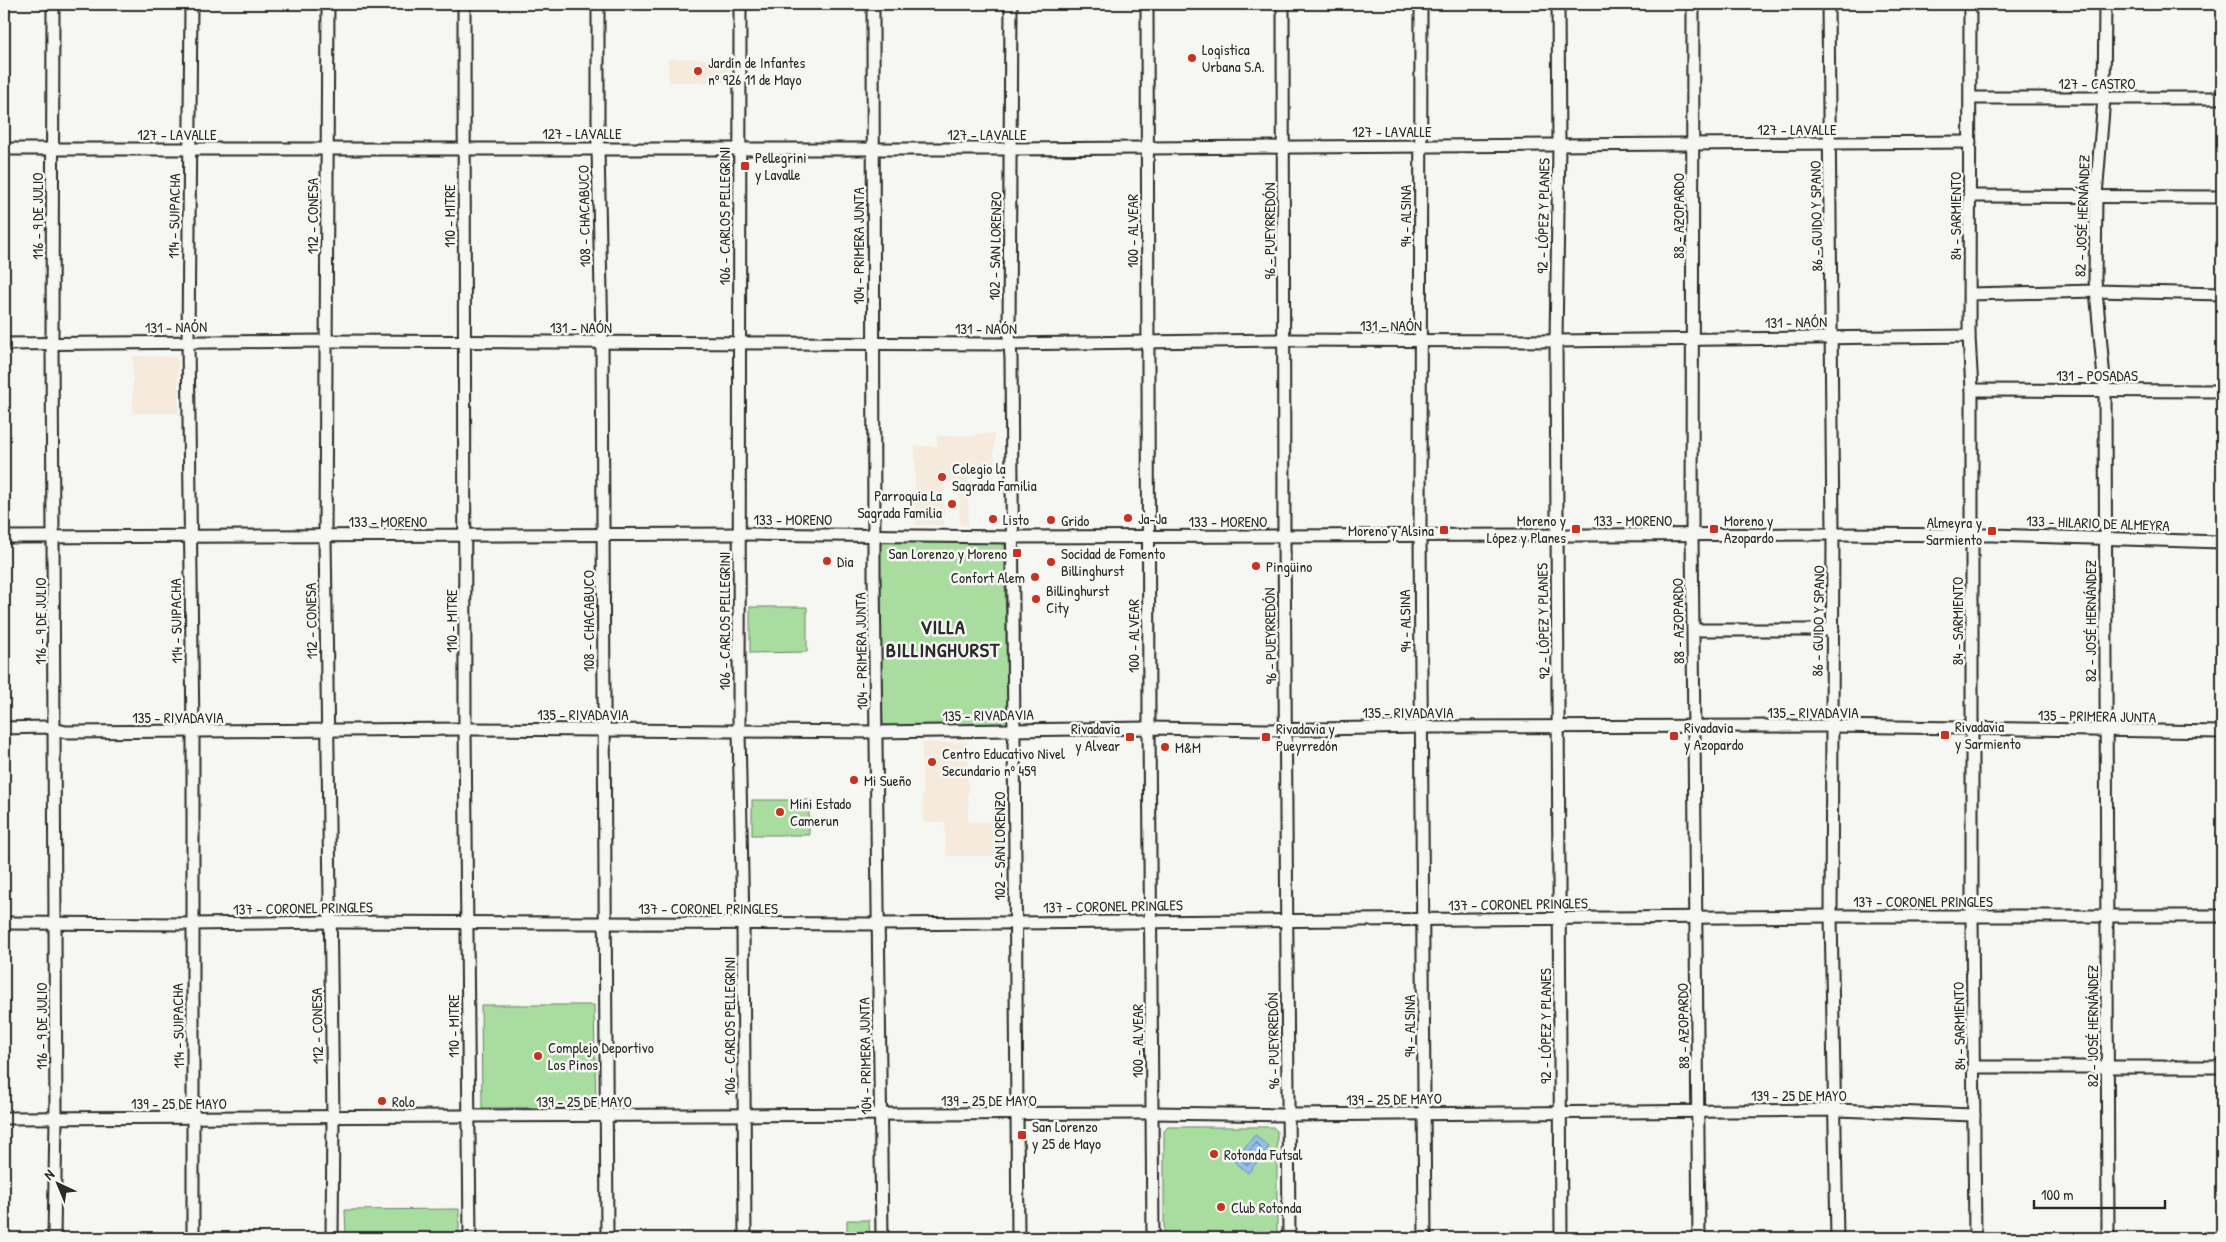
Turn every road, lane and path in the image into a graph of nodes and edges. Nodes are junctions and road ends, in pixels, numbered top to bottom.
1 (53, 4) edge
2 (191, 4) edge
3 (328, 4) edge
4 (464, 4) edge
5 (598, 4) edge
6 (740, 4) edge
7 (873, 4) edge
8 (1011, 4) edge
9 (1147, 4) edge
10 (1283, 4) edge
11 (1421, 4) edge
12 (1558, 4) edge
13 (1693, 4) edge
14 (1828, 4) edge
15 (1970, 4) edge
16 (2105, 4) edge
17 (1971, 98) junction
18 (2104, 98) junction
19 (2222, 98) edge
20 (1970, 142) junction
21 (1830, 143) junction
22 (1693, 144) junction
23 (1559, 145) junction
24 (1421, 146) junction
25 (1146, 147) junction
26 (1284, 147) junction
27 (51, 148) junction
28 (464, 148) junction
29 (598, 148) junction
30 (873, 148) junction
31 (4, 149) edge
32 (739, 149) junction
33 (1011, 149) junction
34 (190, 150) junction
35 (328, 150) junction
36 (1970, 196) junction
37 (2096, 196) junction
38 (2222, 197) edge
39 (2095, 291) junction
40 (1970, 294) junction
41 (2222, 294) edge
42 (1969, 336) junction
43 (1832, 337) junction
44 (1694, 339) junction
45 (1285, 340) junction
46 (1420, 340) junction
47 (327, 341) junction
48 (466, 341) junction
49 (1148, 341) junction
50 (1556, 341) junction
51 (188, 342) junction
52 (602, 342) junction
53 (740, 342) junction
54 (874, 342) junction
55 (4, 344) edge
56 (52, 344) junction
57 (1010, 344) junction
58 (1972, 390) junction
59 (2105, 390) junction
60 (2222, 390) edge
61 (602, 534) junction
62 (739, 534) junction
63 (1420, 534) junction
64 (1833, 534) junction
65 (875, 535) junction
66 (1692, 535) junction
67 (1972, 535) junction
68 (325, 536) junction
69 (466, 536) junction
70 (1011, 536) junction
71 (1148, 536) junction
72 (1284, 536) junction
73 (1557, 536) junction
74 (4, 537) edge
75 (54, 537) junction
76 (190, 537) junction
77 (2105, 538) junction
78 (2222, 542) edge
79 (1694, 630) junction
80 (1833, 630) junction
81 (1831, 726) junction
82 (1421, 727) junction
83 (1560, 727) junction
84 (1694, 727) junction
85 (4, 728) edge
86 (1149, 728) junction
87 (465, 729) junction
88 (603, 729) junction
89 (1286, 729) junction
90 (1972, 729) junction
91 (55, 730) junction
92 (739, 730) junction
93 (1013, 730) junction
94 (193, 731) junction
95 (328, 731) junction
96 (2104, 731) junction
97 (877, 732) junction
98 (2222, 732) edge
99 (1832, 916) junction
100 (1972, 916) junction
101 (2107, 916) junction
102 (2222, 916) edge
103 (1697, 917) junction
104 (1287, 919) junction
105 (1560, 919) junction
106 (1424, 920) junction
107 (1150, 921) junction
108 (55, 922) junction
109 (330, 922) junction
110 (606, 922) junction
111 (1014, 922) junction
112 (4, 923) edge
113 (743, 923) junction
114 (192, 924) junction
115 (468, 924) junction
116 (878, 924) junction
117 (1975, 1067) junction
118 (2106, 1067) junction
119 (2222, 1067) edge
120 (1698, 1110) junction
121 (1836, 1110) junction
122 (1152, 1113) junction
123 (1561, 1113) junction
124 (1424, 1114) junction
125 (1974, 1114) junction
126 (881, 1115) junction
127 (1016, 1115) junction
128 (1289, 1115) junction
129 (608, 1116) junction
130 (744, 1116) junction
131 (333, 1117) junction
132 (469, 1117) junction
133 (4, 1118) edge
134 (56, 1118) junction
135 (194, 1119) junction
136 (54, 1238) edge
137 (193, 1238) edge
138 (332, 1238) edge
139 (470, 1238) edge
140 (608, 1238) edge
141 (745, 1238) edge
142 (882, 1238) edge
143 (1018, 1238) edge
144 (1153, 1238) edge
145 (1289, 1238) edge
146 (1425, 1238) edge
147 (1562, 1238) edge
148 (1699, 1238) edge
149 (1837, 1238) edge
150 (1975, 1238) edge
151 (2108, 1238) edge

1 - 27 street, 116 - 9 DE JULIO
2 - 34 street, 114 - SUIPACHA
3 - 35 street, 112 - CONESA
4 - 28 street, 110 - MITRE
5 - 29 street, 108 - CHACABUCO
6 - 32 street, 106 - CARLOS PELLEGRINI
7 - 30 street, 104 - PRIMERA JUNTA
8 - 33 street, 102 - SAN LORENZO
9 - 25 street, 100 - ALVEAR
10 - 26 street, 96 - PUEYRREDÓN
11 - 24 street, 94 - ALSINA
12 - 23 street, 92 - LÓPEZ Y PLANES
13 - 22 street, 88 - AZOPARDO
14 - 21 street, 86 - GUIDO Y SPANO
15 - 17 street, 84 - SARMIENTO
16 - 18 street, 82 - JOSÉ HERNÁNDEZ
17 - 18 street, 127 - CASTRO
17 - 20 street, 84 - SARMIENTO
18 - 19 street, 127 - CASTRO
18 - 37 street, 82 - JOSÉ HERNÁNDEZ
20 - 21 street, 127 - LAVALLE
20 - 36 street, 84 - SARMIENTO
21 - 22 street, 127 - LAVALLE
21 - 43 street, 86 - GUIDO Y SPANO
22 - 23 street, 127 - LAVALLE
22 - 44 street, 88 - AZOPARDO
23 - 24 street, 127 - LAVALLE
23 - 50 street, 92 - LÓPEZ Y PLANES
24 - 26 street, 127 - LAVALLE
24 - 46 street, 94 - ALSINA
25 - 26 street, 127 - LAVALLE
25 - 33 street, 127 - LAVALLE
25 - 49 street, 100 - ALVEAR
26 - 45 street, 96 - PUEYRREDÓN
27 - 31 street, 127 - LAVALLE
27 - 34 street, 127 - LAVALLE
27 - 56 street, 116 - 9 DE JULIO
28 - 29 street, 127 - LAVALLE
28 - 35 street, 127 - LAVALLE
28 - 48 street, 110 - MITRE
29 - 32 street, 127 - LAVALLE
29 - 52 street, 108 - CHACABUCO
30 - 32 street, 127 - LAVALLE
30 - 33 street, 127 - LAVALLE
30 - 54 street, 104 - PRIMERA JUNTA
32 - 53 street, 106 - CARLOS PELLEGRINI
33 - 57 street, 102 - SAN LORENZO
34 - 35 street, 127 - LAVALLE
34 - 51 street, 114 - SUIPACHA
35 - 47 street, 112 - CONESA
36 - 37 street
36 - 40 street, 84 - SARMIENTO
37 - 38 street
37 - 39 street, 82 - JOSÉ HERNÁNDEZ
39 - 40 street
39 - 41 street
39 - 59 street, 82 - JOSÉ HERNÁNDEZ
40 - 42 street, 84 - SARMIENTO
42 - 43 street, 131 - NAÓN
42 - 58 street, 84 - SARMIENTO
43 - 44 street, 131 - NAÓN
43 - 64 street, 86 - GUIDO Y SPANO
44 - 50 street, 131 - NAÓN
44 - 66 street, 88 - AZOPARDO
45 - 46 street, 131 - NAÓN
45 - 49 street, 131 - NAÓN
45 - 72 street, 96 - PUEYRREDÓN
46 - 50 street, 131 - NAÓN
46 - 63 street, 94 - ALSINA
47 - 48 street, 131 - NAÓN
47 - 51 street, 131 - NAÓN
47 - 68 street, 112 - CONESA
48 - 52 street, 131 - NAÓN
48 - 69 street, 110 - MITRE
49 - 57 street, 131 - NAÓN
49 - 71 street, 100 - ALVEAR
50 - 73 street, 92 - LÓPEZ Y PLANES
51 - 56 street, 131 - NAÓN
51 - 76 street, 114 - SUIPACHA
52 - 53 street, 131 - NAÓN
52 - 61 street, 108 - CHACABUCO
53 - 54 street, 131 - NAÓN
53 - 62 street, 106 - CARLOS PELLEGRINI
54 - 57 street, 131 - NAÓN
54 - 65 street, 104 - PRIMERA JUNTA
55 - 56 street, 131 - NAÓN
56 - 75 street, 116 - 9 DE JULIO
57 - 70 street, 102 - SAN LORENZO
58 - 59 street, 131 - POSADAS
58 - 67 street, 84 - SARMIENTO
59 - 60 street, 131 - POSADAS
59 - 77 street, 82 - JOSÉ HERNÁNDEZ
61 - 62 street, 133 - MORENO
61 - 69 street, 133 - MORENO
61 - 88 street, 108 - CHACABUCO
62 - 65 street, 133 - MORENO
62 - 92 street, 106 - CARLOS PELLEGRINI
63 - 72 street, 133 - MORENO
63 - 73 street, 133 - MORENO
63 - 82 street, 94 - ALSINA
64 - 66 street, 133 - MORENO
64 - 67 street, 133 - MORENO
64 - 80 street, 86 - GUIDO Y SPANO
65 - 70 street, 133 - MORENO
65 - 97 street, 104 - PRIMERA JUNTA
66 - 73 street, 133 - MORENO
66 - 79 street, 88 - AZOPARDO
67 - 77 street, 133 - HILARIO DE ALMEYRA
67 - 90 street, 84 - SARMIENTO
68 - 69 street, 133 - MORENO
68 - 76 street, 133 - MORENO
68 - 95 street, 112 - CONESA
69 - 87 street, 110 - MITRE
70 - 71 street, 133 - MORENO
70 - 93 street, 102 - SAN LORENZO
71 - 72 street, 133 - MORENO
71 - 86 street, 100 - ALVEAR
72 - 89 street, 96 - PUEYRREDÓN
73 - 83 street, 92 - LÓPEZ Y PLANES
74 - 75 street, 133 - MORENO
75 - 76 street, 133 - MORENO
75 - 91 street, 116 - 9 DE JULIO
76 - 94 street, 114 - SUIPACHA
77 - 78 street, 133 - HILARIO DE ALMEYRA
77 - 96 street, 82 - JOSÉ HERNÁNDEZ
79 - 80 street
79 - 84 street, 88 - AZOPARDO
80 - 81 street, 86 - GUIDO Y SPANO
81 - 84 street, 135 - RIVADAVIA
81 - 90 street, 135 - RIVADAVIA
81 - 99 street, 86 - GUIDO Y SPANO
82 - 83 street, 135 - RIVADAVIA
82 - 89 street, 135 - RIVADAVIA
82 - 106 street, 94 - ALSINA
83 - 84 street, 135 - RIVADAVIA
83 - 105 street, 92 - LÓPEZ Y PLANES
84 - 103 street, 88 - AZOPARDO
85 - 91 street, 135 - RIVADAVIA
86 - 89 street, 135 - RIVADAVIA
86 - 93 street, 135 - RIVADAVIA
86 - 107 street, 100 - ALVEAR
87 - 88 street, 135 - RIVADAVIA
87 - 95 street, 135 - RIVADAVIA
87 - 115 street, 110 - MITRE
88 - 92 street, 135 - RIVADAVIA
88 - 110 street, 108 - CHACABUCO
89 - 104 street, 96 - PUEYRREDÓN
90 - 96 street, 135 - PRIMERA JUNTA
90 - 100 street, 84 - SARMIENTO
91 - 94 street, 135 - RIVADAVIA
91 - 108 street, 116 - 9 DE JULIO
92 - 97 street, 135 - RIVADAVIA
92 - 113 street, 106 - CARLOS PELLEGRINI
93 - 97 street, 135 - RIVADAVIA
93 - 111 street, 102 - SAN LORENZO
94 - 95 street, 135 - RIVADAVIA
94 - 114 street, 114 - SUIPACHA
95 - 109 street, 112 - CONESA
96 - 98 street, 135 - PRIMERA JUNTA
96 - 101 street, 82 - JOSÉ HERNÁNDEZ
97 - 116 street, 104 - PRIMERA JUNTA
99 - 100 street, 137 - CORONEL PRINGLES
99 - 103 street, 137 - CORONEL PRINGLES
99 - 121 street, 86 - GUIDO Y SPANO
100 - 101 street, 137 - CORONEL PRINGLES
100 - 117 street, 84 - SARMIENTO
101 - 102 street, 137 - CORONEL PRINGLES
101 - 118 street, 82 - JOSÉ HERNÁNDEZ
103 - 105 street, 137 - CORONEL PRINGLES
103 - 120 street, 88 - AZOPARDO
104 - 106 street, 137 - CORONEL PRINGLES
104 - 107 street, 137 - CORONEL PRINGLES
104 - 128 street, 96 - PUEYRREDÓN
105 - 106 street, 137 - CORONEL PRINGLES
105 - 123 street, 92 - LÓPEZ Y PLANES
106 - 124 street, 94 - ALSINA
107 - 111 street, 137 - CORONEL PRINGLES
107 - 122 street, 100 - ALVEAR
108 - 112 street, 137 - CORONEL PRINGLES
108 - 114 street, 137 - CORONEL PRINGLES
108 - 134 street, 116 - 9 DE JULIO
109 - 114 street, 137 - CORONEL PRINGLES
109 - 115 street, 137 - CORONEL PRINGLES
109 - 131 street, 112 - CONESA
110 - 113 street, 137 - CORONEL PRINGLES
110 - 115 street, 137 - CORONEL PRINGLES
110 - 129 street, 108 - CHACABUCO
111 - 116 street, 137 - CORONEL PRINGLES
111 - 127 street, 102 - SAN LORENZO
113 - 116 street, 137 - CORONEL PRINGLES
113 - 130 street, 106 - CARLOS PELLEGRINI
114 - 135 street, 114 - SUIPACHA
115 - 132 street, 110 - MITRE
116 - 126 street, 104 - PRIMERA JUNTA
117 - 118 street
117 - 125 street, 84 - SARMIENTO
118 - 119 street
118 - 151 street, 82 - JOSÉ HERNÁNDEZ
120 - 121 street, 139 - 25 DE MAYO
120 - 123 street, 139 - 25 DE MAYO
120 - 148 street, 88 - AZOPARDO
121 - 125 street, 139 - 25 DE MAYO
121 - 149 street, 86 - GUIDO Y SPANO
122 - 127 street, 139 - 25 DE MAYO
122 - 128 street, 139 - 25 DE MAYO
122 - 144 street, 100 - ALVEAR
123 - 124 street, 139 - 25 DE MAYO
123 - 147 street, 92 - LÓPEZ Y PLANES
124 - 128 street, 139 - 25 DE MAYO
124 - 146 street, 94 - ALSINA
125 - 150 street, 84 - SARMIENTO
126 - 127 street, 139 - 25 DE MAYO
126 - 130 street, 139 - 25 DE MAYO
126 - 142 street, 104 - PRIMERA JUNTA
127 - 143 street, 102 - SAN LORENZO
128 - 145 street, 96 - PUEYRREDÓN
129 - 130 street, 139 - 25 DE MAYO
129 - 132 street, 139 - 25 DE MAYO
129 - 140 street, 108 - CHACABUCO
130 - 141 street, 106 - CARLOS PELLEGRINI
131 - 132 street, 139 - 25 DE MAYO
131 - 135 street, 139 - 25 DE MAYO
131 - 138 street, 112 - CONESA
132 - 139 street, 110 - MITRE
133 - 134 street, 139 - 25 DE MAYO
134 - 135 street, 139 - 25 DE MAYO
134 - 136 street, 116 - 9 DE JULIO
135 - 137 street, 114 - SUIPACHA

